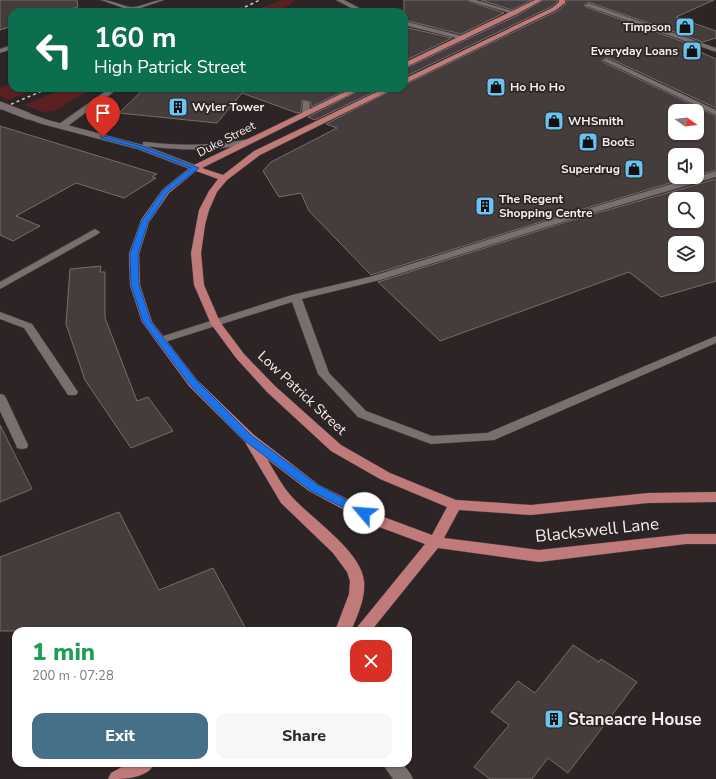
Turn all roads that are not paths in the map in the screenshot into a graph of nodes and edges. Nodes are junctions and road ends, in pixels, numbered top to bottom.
1 (104, 0) edge
2 (161, 0) edge
3 (339, 0) edge
4 (470, 0) edge
5 (539, 0) edge
6 (562, 0) edge
7 (597, 0) edge
8 (129, 8) edge
9 (135, 8) edge
10 (356, 8) edge
11 (515, 13) junction
12 (408, 23) edge
13 (464, 38) junction
14 (716, 50) edge
15 (606, 60) dead end
16 (408, 64) edge
17 (408, 80) edge
18 (109, 92) edge
19 (351, 92) edge
20 (383, 92) edge
21 (306, 103) dead end
22 (0, 105) edge
23 (306, 113) junction
24 (716, 113) edge
25 (62, 126) junction
26 (103, 137) junction
27 (249, 141) junction
28 (196, 168) junction
29 (716, 174) edge
30 (224, 178) junction
31 (95, 232) dead end
32 (0, 286) edge
33 (296, 297) junction
34 (0, 315) edge
35 (215, 322) junction
36 (716, 339) edge
37 (161, 340) junction
38 (72, 392) dead end
39 (0, 398) edge
40 (247, 437) junction
41 (22, 445) dead end
42 (716, 497) edge
43 (455, 505) junction
44 (716, 539) edge
45 (435, 542) junction
46 (344, 627) edge
47 (365, 627) edge
48 (138, 767) edge
49 (394, 767) edge
50 (116, 779) edge
51 (404, 779) edge

1 - 8 street
2 - 9 street
3 - 10 street
4 - 11 street
5 - 11 main road
6 - 17 main road
7 - 14 street
11 - 13 main road
12 - 13 street
13 - 16 main road
15 - 24 street
18 - 25 street
19 - 23 main road, Duke Street
20 - 30 main road, Duke Street
21 - 23 street
22 - 25 street, bridge
23 - 27 main road, Duke Street
25 - 26 street
26 - 27 street
26 - 28 street
27 - 28 main road, Duke Street
28 - 30 main road, Duke Street
28 - 37 main road
29 - 33 street
30 - 35 main road, Low Patrick Street
31 - 32 street
33 - 35 street
33 - 36 street
34 - 38 street
35 - 37 street
35 - 43 main road, Low Patrick Street
37 - 40 main road
39 - 41 street
40 - 45 main road
40 - 46 main road
42 - 43 main road, Blackswell Lane
43 - 45 main road
44 - 45 main road, Blackswell Lane
45 - 47 main road
48 - 50 main road
49 - 51 street

